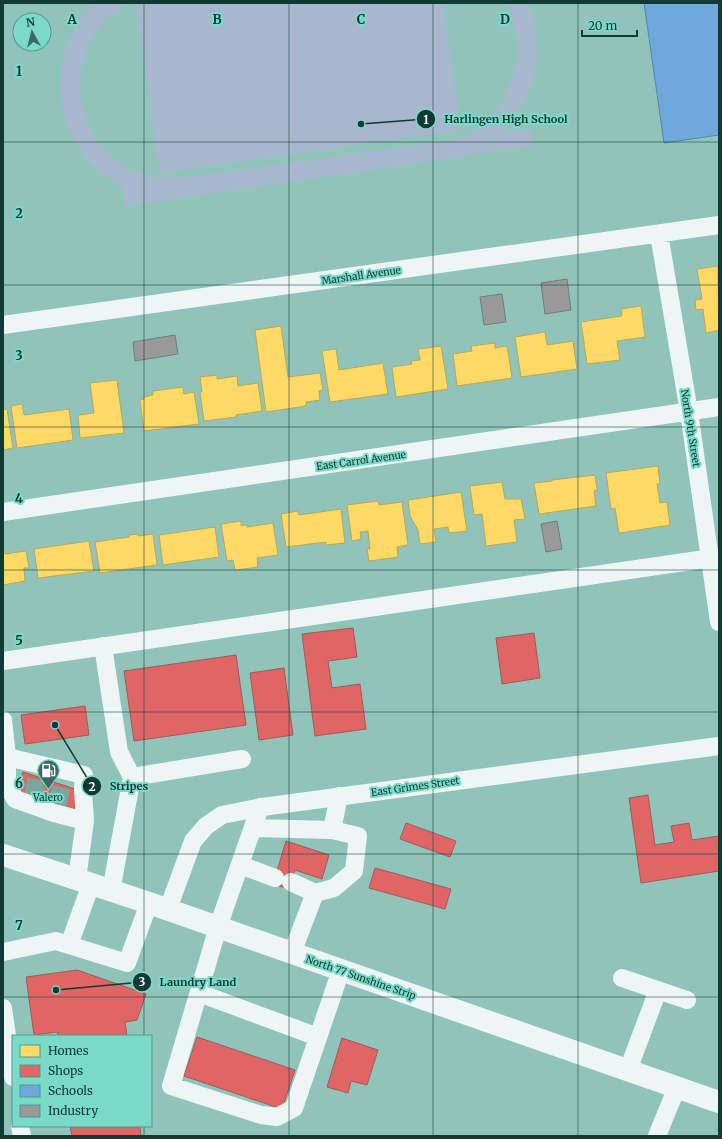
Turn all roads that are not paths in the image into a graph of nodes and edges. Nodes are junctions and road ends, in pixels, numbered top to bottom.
1 (719, 226) edge
2 (659, 234) junction
3 (3, 325) edge
4 (719, 408) edge
5 (689, 412) junction
6 (3, 512) edge
7 (714, 558) edge
8 (719, 622) edge
9 (103, 646) junction
10 (3, 661) edge
11 (3, 720) edge
12 (719, 746) edge
13 (5, 747) edge
14 (242, 759) dead end
15 (132, 777) junction
16 (339, 796) junction
17 (260, 807) junction
18 (85, 821) junction
19 (253, 828) junction
20 (332, 830) junction
21 (3, 855) edge
22 (240, 865) junction
23 (84, 882) junction
24 (111, 891) junction
25 (315, 892) junction
26 (159, 906) junction
27 (218, 927) junction
28 (69, 944) junction
29 (3, 952) edge
30 (292, 953) junction
31 (341, 970) junction
32 (622, 978) dead end
33 (658, 990) junction
34 (198, 993) junction
35 (687, 1000) dead end
36 (3, 1008) edge
37 (318, 1037) junction
38 (12, 1070) edge
39 (628, 1070) junction
40 (676, 1087) junction
41 (719, 1102) edge
42 (658, 1136) edge

1 - 2 street, Marshall Avenue
2 - 3 street, Marshall Avenue
2 - 5 street, North 9th Street
4 - 5 street, East Carrol Avenue
5 - 6 street, East Carrol Avenue
5 - 7 street, North 9th Street
7 - 8 street, North 9th Street
7 - 9 street
9 - 10 street
9 - 15 street
11 - 13 street
12 - 16 street, East Grimes Street
13 - 18 street
13 - 18 street
14 - 15 street
15 - 24 street
16 - 17 street, East Grimes Street
16 - 20 street
17 - 19 street
17 - 26 street, East Grimes Street
18 - 23 street
19 - 20 street
19 - 22 street
20 - 25 street
21 - 23 main road, North 77 Sunshine Strip
22 - 25 street
22 - 27 street
23 - 24 main road, North 77 Sunshine Strip
23 - 28 street
24 - 26 main road, North 77 Sunshine Strip
25 - 30 street
26 - 27 main road, North 77 Sunshine Strip
26 - 28 street, East Grimes Street
27 - 30 main road, North 77 Sunshine Strip
27 - 34 street
28 - 29 street
30 - 31 main road, North 77 Sunshine Strip
31 - 37 street
31 - 39 main road, North 77 Sunshine Strip
32 - 33 street
33 - 35 street
33 - 39 street
34 - 37 street
34 - 37 street
36 - 38 street
39 - 40 main road, North 77 Sunshine Strip
40 - 41 main road, North 77 Sunshine Strip
40 - 42 street

